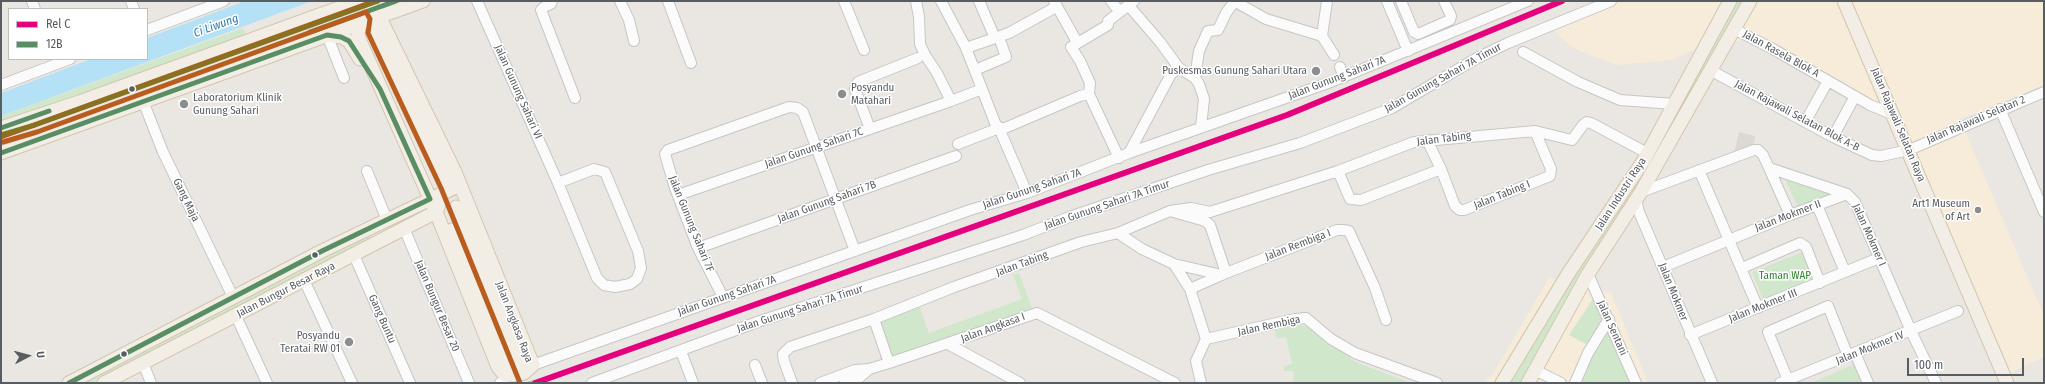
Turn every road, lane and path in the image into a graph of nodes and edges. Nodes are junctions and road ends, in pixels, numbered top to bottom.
1 (224, 1) edge
2 (358, 1) edge
3 (367, 1) edge
4 (423, 1) edge
5 (477, 1) edge
6 (552, 1) edge
7 (620, 1) edge
8 (668, 1) edge
9 (844, 1) edge
10 (916, 1) edge
11 (941, 1) edge
12 (979, 1) edge
13 (1111, 1) edge
14 (1235, 1) edge
15 (1327, 1) edge
16 (1387, 1) edge
17 (1401, 1) edge
18 (1444, 1) edge
19 (1528, 1) edge
20 (1610, 1) edge
21 (1730, 1) edge
22 (1750, 1) edge
23 (1844, 1) edge
24 (342, 3) edge
25 (1055, 4) edge
26 (1132, 4) edge
27 (1120, 12) junction
28 (378, 18) junction
29 (358, 27) junction
30 (1433, 27) junction
31 (1734, 29) junction
32 (148, 30) edge
33 (327, 34) junction
34 (1322, 36) junction
35 (1437, 38) junction
36 (998, 40) junction
37 (634, 41) dead end
38 (1077, 42) junction
39 (966, 48) junction
40 (864, 50) dead end
41 (1408, 51) junction
42 (1523, 52) dead end
43 (1334, 55) dead end
44 (918, 58) dead end
45 (57, 61) edge
46 (691, 63) dead end
47 (1340, 67) dead end
48 (1180, 68) junction
49 (975, 70) junction
50 (1710, 70) junction
51 (1344, 77) junction
52 (344, 78) dead end
53 (1195, 78) junction
54 (1828, 80) junction
55 (1, 85) edge
56 (982, 88) junction
57 (380, 89) junction
58 (2044, 92) edge
59 (1089, 94) junction
60 (1855, 96) junction
61 (575, 98) dead end
62 (143, 101) junction
63 (951, 101) junction
64 (1674, 104) junction
65 (2000, 109) junction
66 (1892, 114) junction
67 (1805, 122) junction
68 (1200, 127) junction
69 (1, 128) edge
70 (999, 128) junction
71 (870, 129) junction
72 (1535, 131) junction
73 (1833, 137) junction
74 (1427, 140) junction
75 (958, 144) dead end
76 (816, 147) junction
77 (1909, 150) junction
78 (1, 153) edge
79 (1129, 153) junction
80 (1647, 153) junction
81 (956, 156) dead end
82 (1119, 158) junction
83 (1769, 168) junction
84 (1441, 169) junction
85 (1699, 170) junction
86 (367, 171) dead end
87 (1338, 171) junction
88 (558, 183) junction
89 (462, 189) junction
90 (437, 192) junction
91 (1027, 194) junction
92 (1847, 194) junction
93 (678, 195) junction
94 (1639, 196) junction
95 (836, 200) junction
96 (1818, 205) junction
97 (445, 210) junction
98 (1170, 212) junction
99 (1210, 212) junction
100 (2044, 212) edge
101 (1790, 215) junction
102 (387, 220) junction
103 (1205, 221) junction
104 (372, 227) junction
105 (404, 228) junction
106 (1118, 233) junction
107 (1729, 239) junction
108 (379, 241) junction
109 (698, 248) junction
110 (856, 251) junction
111 (354, 254) junction
112 (1879, 258) junction
113 (1174, 264) junction
114 (1663, 267) junction
115 (1742, 268) junction
116 (1845, 272) junction
117 (1224, 274) junction
118 (1588, 274) junction
119 (304, 280) junction
120 (1820, 283) junction
121 (1190, 289) junction
122 (722, 296) junction
123 (233, 297) junction
124 (1758, 308) junction
125 (1958, 311) dead end
126 (236, 316) junction
127 (874, 319) junction
128 (1609, 319) junction
129 (1386, 320) dead end
130 (1911, 331) junction
131 (1690, 335) junction
132 (1206, 339) junction
133 (948, 344) junction
134 (682, 354) dead end
135 (1852, 354) junction
136 (143, 363) junction
137 (889, 363) junction
138 (755, 365) dead end
139 (1535, 370) junction
140 (514, 371) edge
141 (857, 374) junction
142 (1802, 379) edge
143 (1501, 382) edge
144 (1784, 382) edge
145 (69, 383) edge
146 (104, 383) edge
147 (151, 383) edge
148 (267, 383) edge
149 (352, 383) edge
150 (410, 383) edge
151 (469, 383) edge
152 (592, 383) edge
153 (692, 383) edge
154 (762, 383) edge
155 (792, 383) edge
156 (820, 383) edge
157 (846, 383) edge
158 (868, 383) edge
159 (1020, 383) edge
160 (1175, 383) edge
161 (1201, 383) edge
162 (1437, 383) edge
163 (1528, 383) edge
164 (1561, 383) edge
165 (1575, 383) edge
166 (1636, 383) edge
167 (1712, 383) edge
168 (1868, 383) edge
169 (1936, 383) edge
170 (2007, 383) edge

1 - 32 street
2 - 24 main road
3 - 28 main road, Jalan Angkasa Raya
4 - 28 main road
5 - 88 street, Jalan Gunung Sahari VI
6 - 61 street
7 - 37 street
8 - 46 street
9 - 40 street
10 - 63 street
11 - 39 street
12 - 36 street
13 - 27 street
14 - 34 street
14 - 53 street
15 - 34 street
16 - 41 street
17 - 30 street
18 - 30 street
19 - 35 street, Jalan Gunung Sahari 7A
20 - 152 street, Jalan Gunung Sahari 7A Timur
21 - 64 main road, Jalan Industri Raya
22 - 31 main road, Jalan Industri Raya
23 - 66 main road, Jalan Rajawali Selatan Raya
24 - 29 main road, Jalan Angkasa Raya
24 - 69 main road
25 - 36 street
25 - 38 street
26 - 27 street
26 - 48 street
27 - 38 street
28 - 29 main road
28 - 89 main road, Jalan Angkasa Raya
28 - 90 main road, Jalan Angkasa Raya
29 - 33 main road
29 - 57 main road, Jalan Angkasa Raya
29 - 90 main road, Jalan Angkasa Raya
30 - 35 street
31 - 50 main road, Jalan Industri Raya
31 - 54 street, Jalan Rasela Blok A
33 - 52 street
33 - 57 main road
33 - 62 main road
34 - 43 street
35 - 41 street, Jalan Gunung Sahari 7A
36 - 39 street
36 - 49 street
38 - 59 street
39 - 49 street
41 - 51 street, Jalan Gunung Sahari 7A
42 - 64 street
44 - 71 street
45 - 55 street
47 - 51 street
48 - 53 street
48 - 79 street
49 - 56 street
50 - 67 street, Jalan Rajawali Selatan Blok A-B
50 - 94 main road, Jalan Industri Raya
51 - 68 street, Jalan Gunung Sahari 7A
53 - 68 street
54 - 60 street, Jalan Rasela Blok A
54 - 67 street
56 - 63 street, Jalan Gunung Sahari 7C
56 - 70 street
57 - 90 main road, Jalan Angkasa Raya
58 - 65 street, Jalan Rajawali Selatan 2
59 - 70 street
59 - 82 street
60 - 66 street, Jalan Rasela Blok A
60 - 73 street
62 - 78 main road
62 - 123 street, Gang Maja
63 - 71 street, Jalan Gunung Sahari 7C
64 - 80 main road, Jalan Industri Raya
65 - 77 street, Jalan Rajawali Selatan 2
65 - 100 street
66 - 77 main road, Jalan Rajawali Selatan Raya
67 - 73 street, Jalan Rajawali Selatan Blok A-B
68 - 79 street, Jalan Gunung Sahari 7A
70 - 75 street
70 - 91 street
71 - 76 street, Jalan Gunung Sahari 7C
72 - 74 street, Jalan Tabing
72 - 80 street, Jalan Tabing
72 - 84 street, Jalan Tabing I
73 - 77 street, Jalan Rajawali Selatan Blok A-B
74 - 84 street, Jalan Tabing I
74 - 87 street, Jalan Tabing
76 - 93 street, Jalan Gunung Sahari 7C
76 - 93 street, Jalan Gunung Sahari 7F
76 - 95 street
77 - 170 main road, Jalan Rajawali Selatan Raya
79 - 82 street, Jalan Gunung Sahari 7A
80 - 143 main road, Jalan Industri Raya
81 - 95 street, Jalan Gunung Sahari 7B
82 - 91 street, Jalan Gunung Sahari 7A
83 - 85 street
83 - 92 street, Jalan Mokmer I
83 - 101 street
84 - 87 street
85 - 94 street
85 - 107 street
86 - 102 street
87 - 99 street, Jalan Tabing
88 - 88 street, Jalan Gunung Sahari VI
89 - 90 main road, Jalan Bungur Besar Raya
89 - 97 main road, Jalan Bungur Besar Raya
89 - 140 main road, Jalan Angkasa Raya
90 - 97 main road, Jalan Angkasa Raya
90 - 102 main road, Jalan Bungur Besar Raya
91 - 110 street, Jalan Gunung Sahari 7A
92 - 96 street, Jalan Mokmer II
92 - 112 street, Jalan Mokmer I
93 - 109 street, Jalan Gunung Sahari 7F
94 - 114 street, Jalan Mokmer
94 - 118 main road, Jalan Industri Raya
95 - 109 street, Jalan Gunung Sahari 7B
95 - 110 street
96 - 101 street, Jalan Mokmer II
96 - 116 street
97 - 105 main road, Jalan Bungur Besar Raya
97 - 140 main road, Jalan Angkasa Raya
98 - 99 street, Jalan Tabing
98 - 103 street
98 - 106 street, Jalan Tabing
99 - 103 street
101 - 107 street, Jalan Mokmer II
102 - 104 main road, Jalan Bungur Besar Raya
103 - 117 street
104 - 108 main road
104 - 123 main road, Jalan Bungur Besar Raya
105 - 108 main road, Jalan Bungur Besar Raya
105 - 151 street, Jalan Bungur Besar 20
106 - 113 street
106 - 127 street, Jalan Tabing
107 - 114 street, Jalan Mokmer II
107 - 115 street
108 - 111 main road, Jalan Bungur Besar Raya
109 - 122 street, Jalan Gunung Sahari 7F
110 - 122 street, Jalan Gunung Sahari 7A
111 - 119 main road, Jalan Bungur Besar Raya
111 - 150 street, Gang Buntu
112 - 116 street, Jalan Mokmer III
112 - 130 street, Jalan Mokmer I
113 - 117 street
113 - 121 street
114 - 131 street, Jalan Mokmer
115 - 120 street
115 - 124 street
116 - 120 street, Jalan Mokmer III
117 - 121 street
117 - 129 street, Jalan Rembiga I
118 - 128 street, Jalan Sentani
118 - 139 main road, Jalan Industri Raya
119 - 126 main road, Jalan Bungur Besar Raya
119 - 149 street
120 - 124 street, Jalan Mokmer III
121 - 132 street
122 - 140 street, Jalan Gunung Sahari 7A
123 - 145 main road, Jalan Bungur Besar Raya
124 - 131 street, Jalan Mokmer III
125 - 130 street, Jalan Mokmer IV
126 - 136 main road, Jalan Bungur Besar Raya
126 - 148 street
127 - 137 street
127 - 155 street, Jalan Tabing
128 - 165 street
128 - 166 street, Jalan Sentani
130 - 135 street, Jalan Mokmer IV
130 - 169 street, Jalan Mokmer I
131 - 167 street, Jalan Mokmer
132 - 161 street
132 - 162 street, Jalan Rembiga
133 - 137 street, Jalan Angkasa I
133 - 159 street
133 - 160 street, Jalan Angkasa I
134 - 153 street
135 - 142 street, Jalan Mokmer IV
135 - 144 street
135 - 168 street
136 - 146 main road, Jalan Bungur Besar Raya
136 - 147 street
137 - 141 street, Jalan Angkasa I
138 - 154 street
139 - 163 main road, Jalan Industri Raya
139 - 164 street
141 - 156 street, Jalan Angkasa I
141 - 157 street, Jalan Angkasa I
141 - 158 street
142 - 144 street, Jalan Mokmer IV

